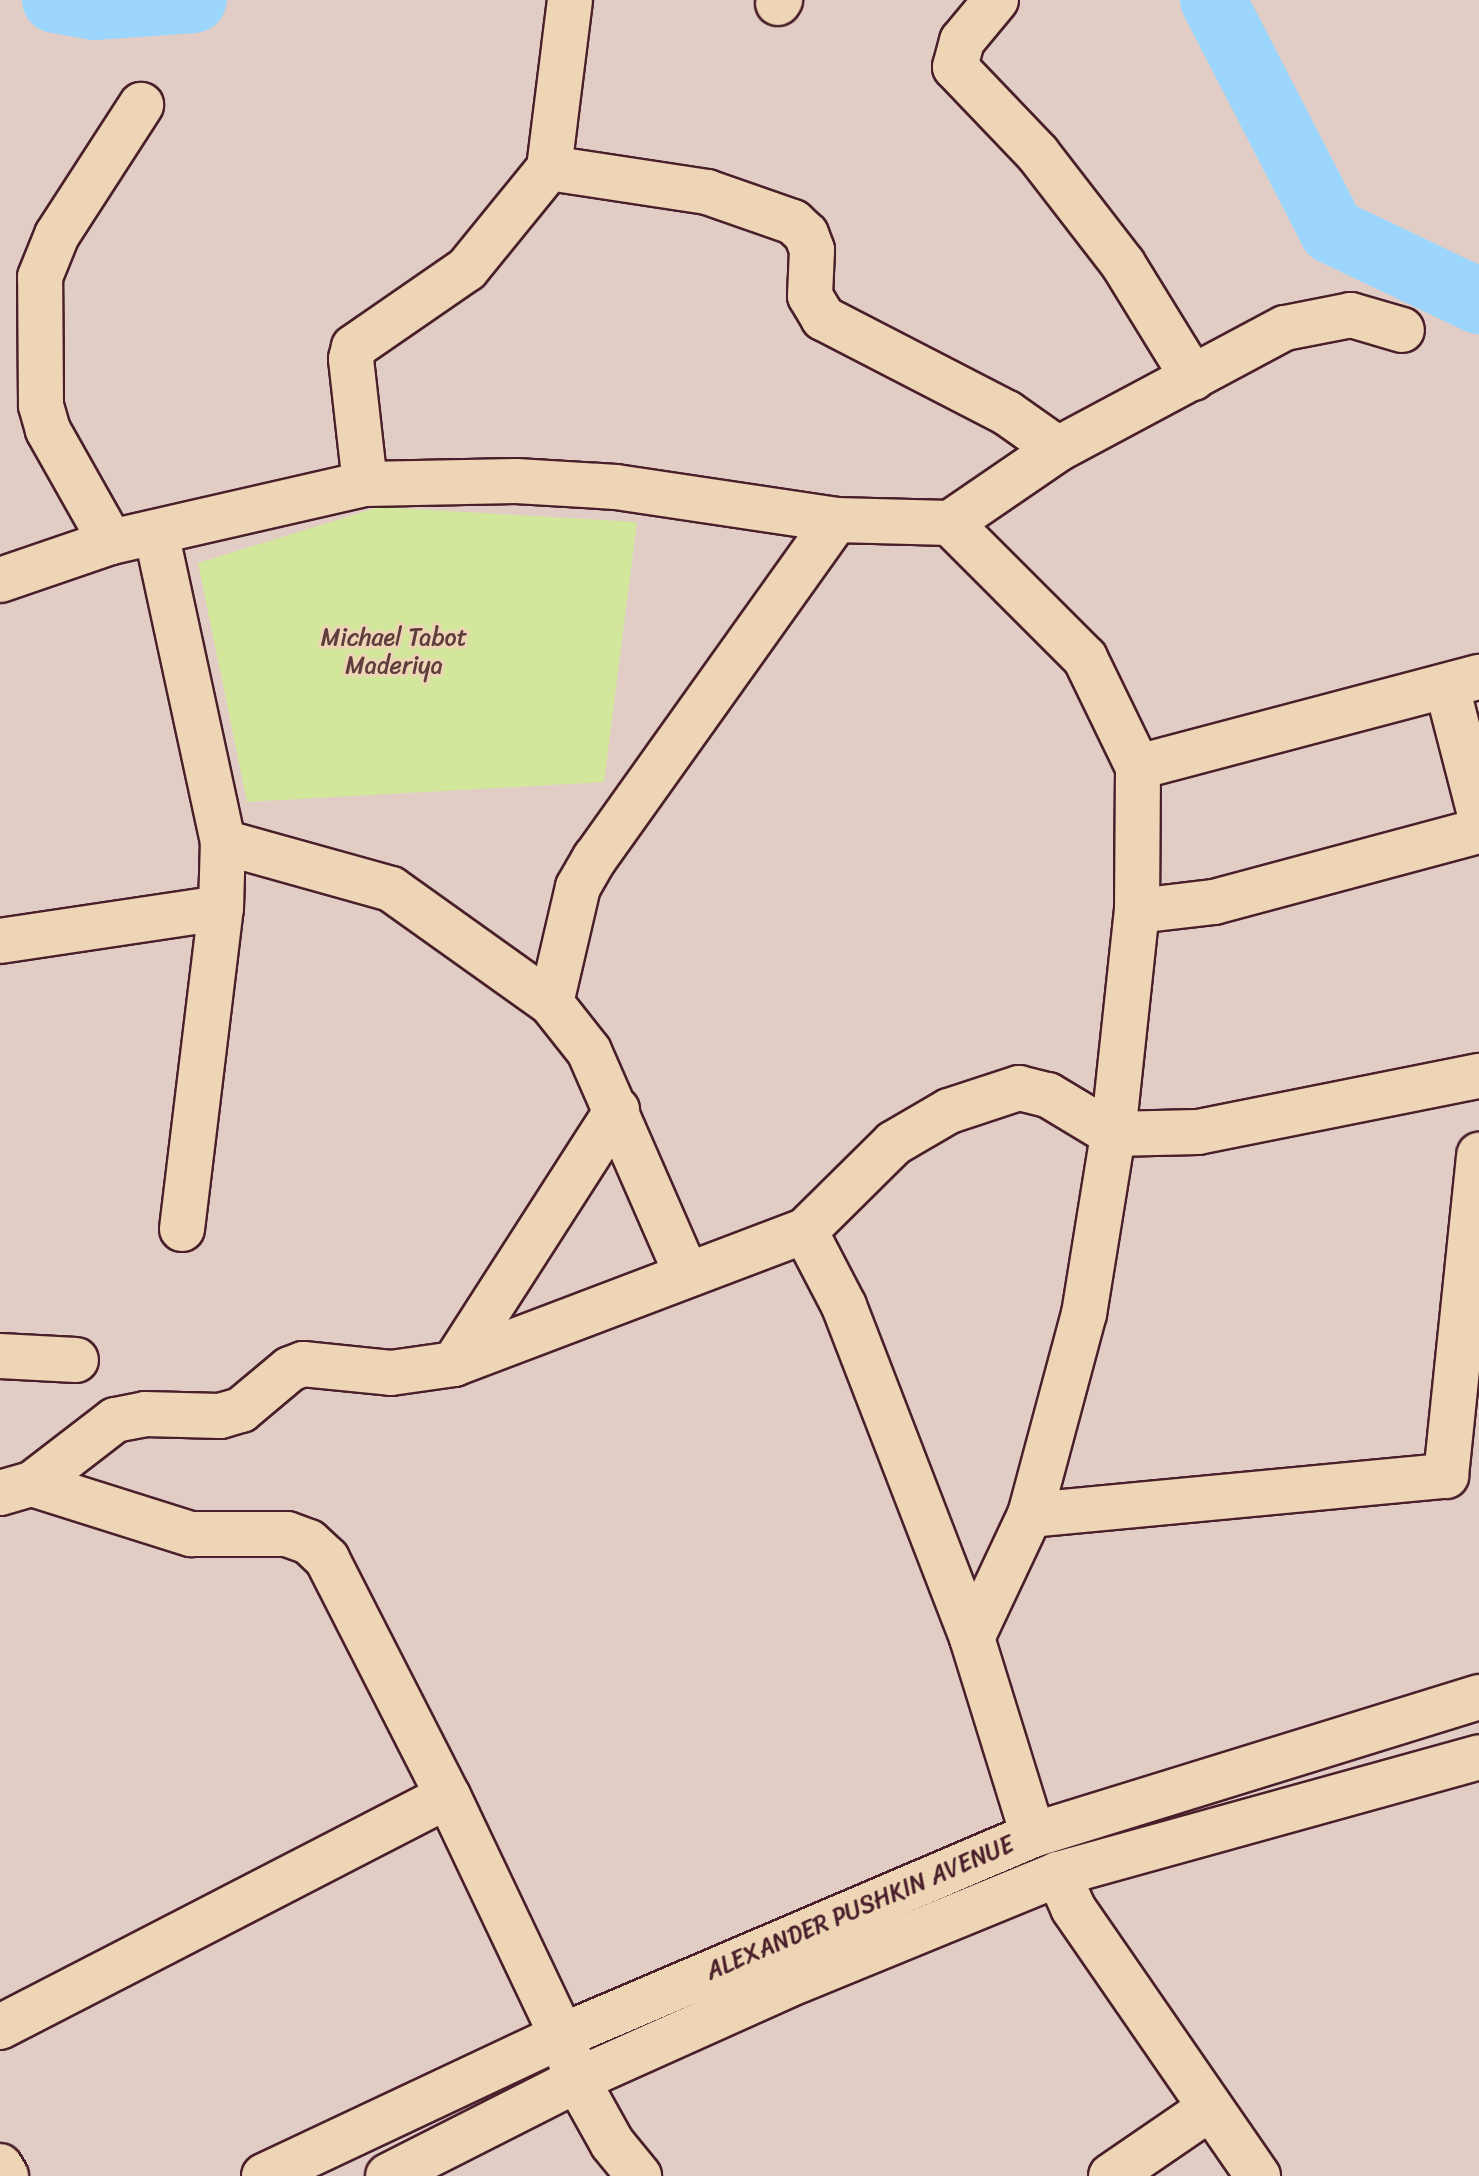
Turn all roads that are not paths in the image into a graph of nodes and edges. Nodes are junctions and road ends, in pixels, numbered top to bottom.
1 (570, 0) edge
2 (996, 0) edge
3 (141, 105) dead end
4 (549, 168) junction
5 (1402, 330) dead end
6 (1193, 378) junction
7 (1058, 449) junction
8 (365, 484) junction
9 (836, 520) junction
10 (950, 523) junction
11 (156, 532) junction
12 (111, 542) junction
13 (0, 580) edge
14 (1463, 682) edge
15 (1138, 767) junction
16 (1479, 811) edge
17 (1479, 831) edge
18 (223, 842) junction
19 (221, 908) junction
20 (1137, 911) junction
21 (0, 941) edge
22 (551, 1003) junction
23 (1479, 1076) edge
24 (617, 1110) junction
25 (1113, 1134) junction
26 (1479, 1155) edge
27 (182, 1229) dead end
28 (805, 1231) junction
29 (686, 1273) junction
30 (0, 1356) edge
31 (76, 1360) dead end
32 (454, 1364) junction
33 (1462, 1475) edge
34 (16, 1488) edge
35 (1030, 1515) junction
36 (972, 1638) junction
37 (1479, 1697) edge
38 (1479, 1757) edge
39 (448, 1796) junction
40 (1033, 1835) junction
41 (1058, 1874) junction
42 (0, 2027) edge
43 (562, 2036) junction
44 (577, 2080) junction
45 (1209, 2109) junction
46 (0, 2166) edge
47 (6, 2176) edge
48 (264, 2176) edge
49 (389, 2176) edge
50 (639, 2176) edge
51 (1111, 2176) edge
52 (1258, 2176) edge

1 - 4 street
2 - 6 street
3 - 12 street
4 - 7 street
4 - 8 street
5 - 6 street
6 - 7 street
7 - 10 street
8 - 9 street
8 - 11 street
9 - 10 street
9 - 22 street
10 - 15 street
11 - 12 street
11 - 18 street
12 - 13 street
14 - 15 street
14 - 16 street
15 - 20 street
17 - 20 street
18 - 19 street
18 - 22 street
19 - 21 street
19 - 27 street
20 - 25 street
22 - 24 street
23 - 25 street
24 - 29 street
24 - 32 street
25 - 28 street
25 - 35 street
26 - 33 street
28 - 29 street
28 - 36 street
29 - 32 street
30 - 31 street
32 - 34 street
33 - 35 street
34 - 39 street
35 - 36 street
36 - 40 street
37 - 40 street, ALEXANDER PUSHKIN AVENUE
38 - 41 street, ALEXANDER PUSHKIN AVENUE
39 - 42 street
39 - 43 street
40 - 43 street, ALEXANDER PUSHKIN AVENUE
41 - 44 street, ALEXANDER PUSHKIN AVENUE
41 - 45 street
43 - 44 street
43 - 48 street, ALEXANDER PUSHKIN AVENUE
44 - 49 street, ALEXANDER PUSHKIN AVENUE
44 - 50 street
45 - 51 street
45 - 52 street
46 - 47 street

